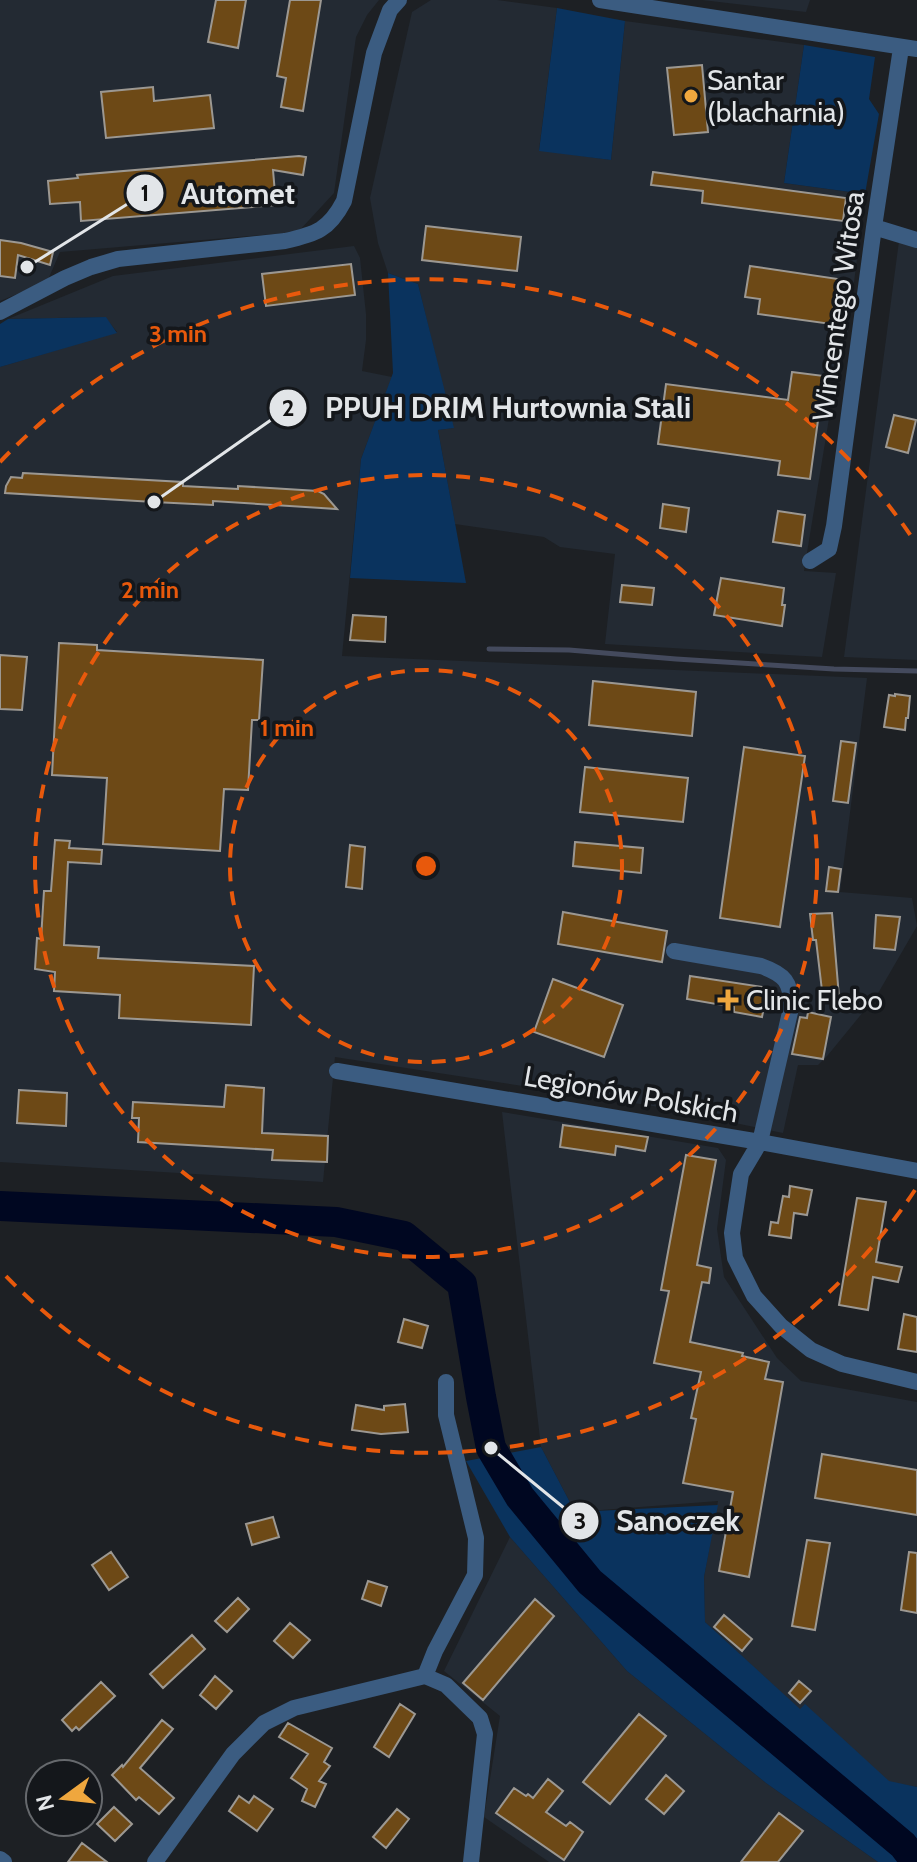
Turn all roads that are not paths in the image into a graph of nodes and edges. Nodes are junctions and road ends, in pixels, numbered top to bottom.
1 (399, 0) edge
2 (600, 0) edge
3 (909, 48) edge
4 (874, 227) junction
5 (917, 240) edge
6 (0, 312) edge
7 (810, 561) dead end
8 (674, 951) dead end
9 (337, 1071) dead end
10 (760, 1142) junction
11 (917, 1171) edge
12 (446, 1382) dead end
13 (917, 1382) edge
14 (425, 1676) junction
15 (155, 1862) edge
16 (471, 1862) edge

1 - 6 street
2 - 3 street
3 - 4 street, Wincentego Witosa
4 - 5 street
4 - 7 street, Wincentego Witosa
8 - 10 street
9 - 10 street, Legionów Polskich
10 - 11 street, Legionów Polskich
10 - 13 street
12 - 14 street
14 - 15 street
14 - 16 street

